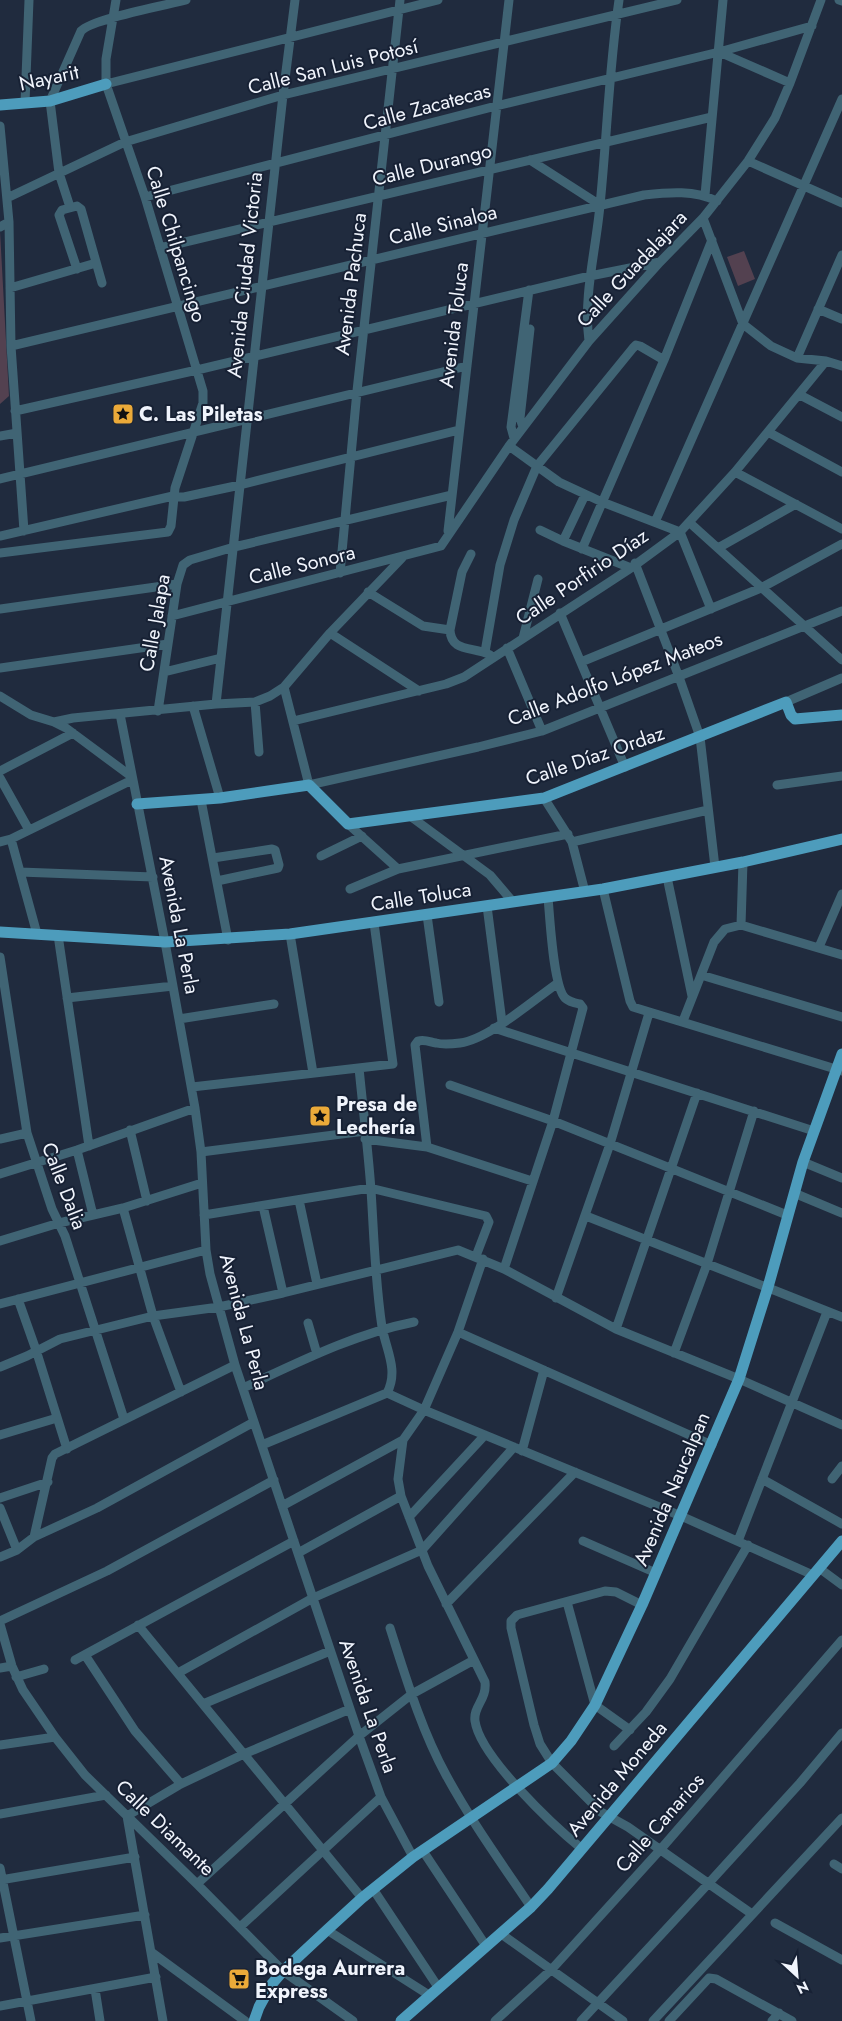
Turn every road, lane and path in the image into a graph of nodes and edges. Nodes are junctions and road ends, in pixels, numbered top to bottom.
1 (29, 0) edge
2 (186, 0) edge
3 (295, 0) edge
4 (400, 0) edge
5 (438, 0) edge
6 (508, 0) edge
7 (619, 0) edge
8 (677, 0) edge
9 (723, 0) edge
10 (821, 0) edge
11 (113, 2) edge
12 (399, 10) junction
13 (617, 15) junction
14 (111, 18) junction
15 (812, 26) junction
16 (292, 37) junction
17 (504, 42) junction
18 (719, 52) junction
19 (392, 70) junction
20 (610, 79) junction
21 (790, 83) junction
22 (106, 84) junction
23 (282, 95) junction
24 (842, 99) edge
25 (50, 101) junction
26 (25, 103) junction
27 (0, 105) edge
28 (496, 106) junction
29 (712, 117) junction
30 (0, 126) edge
31 (386, 136) junction
32 (125, 142) junction
33 (604, 143) junction
34 (1, 158) edge
35 (530, 160) junction
36 (748, 161) junction
37 (275, 164) junction
38 (489, 168) junction
39 (59, 173) junction
40 (804, 186) junction
41 (705, 195) junction
42 (379, 196) junction
43 (145, 197) junction
44 (7, 198) junction
45 (717, 201) junction
46 (842, 203) edge
47 (600, 205) junction
48 (75, 207) junction
49 (703, 218) junction
50 (9, 222) junction
51 (268, 222) junction
52 (0, 227) edge
53 (482, 234) junction
54 (712, 240) junction
55 (160, 248) junction
56 (842, 255) edge
57 (372, 260) junction
58 (660, 262) junction
59 (96, 263) junction
60 (78, 269) junction
61 (590, 276) junction
62 (102, 283) dead end
63 (262, 287) junction
64 (10, 288) junction
65 (531, 290) junction
66 (474, 304) junction
67 (177, 308) junction
68 (818, 309) junction
69 (842, 319) edge
70 (742, 324) junction
71 (364, 330) junction
72 (590, 341) junction
73 (12, 346) junction
74 (254, 355) junction
75 (796, 358) junction
76 (664, 360) junction
77 (826, 361) junction
78 (467, 366) junction
79 (842, 366) edge
80 (197, 370) junction
81 (356, 391) junction
82 (800, 395) junction
83 (15, 411) junction
84 (842, 417) edge
85 (247, 419) junction
86 (523, 427) junction
87 (459, 430) junction
88 (768, 432) junction
89 (17, 433) junction
90 (192, 434) junction
91 (0, 436) edge
92 (512, 442) junction
93 (350, 457) junction
94 (537, 466) junction
95 (735, 472) junction
96 (842, 472) edge
97 (19, 474) junction
98 (0, 479) edge
99 (240, 485) junction
100 (452, 494) junction
101 (585, 495) junction
102 (173, 496) junction
103 (602, 502) junction
104 (796, 504) junction
105 (346, 519) junction
106 (655, 522) junction
107 (690, 522) junction
108 (842, 529) edge
109 (540, 530) dead end
110 (24, 531) junction
111 (680, 532) junction
112 (448, 534) junction
113 (0, 536) edge
114 (563, 541) junction
115 (842, 544) edge
116 (441, 546) joint
117 (234, 547) junction
118 (718, 548) junction
119 (582, 549) junction
120 (0, 553) edge
121 (471, 554) dead end
122 (402, 557) junction
123 (633, 566) junction
124 (340, 573) junction
125 (538, 579) dead end
126 (177, 584) junction
127 (761, 588) junction
128 (368, 592) junction
129 (227, 602) junction
130 (0, 609) edge
131 (711, 609) junction
132 (842, 611) edge
133 (560, 613) junction
134 (172, 616) junction
135 (804, 627) junction
136 (661, 628) junction
137 (450, 630) junction
138 (330, 632) junction
139 (523, 638) junction
140 (168, 644) junction
141 (507, 648) junction
142 (485, 652) junction
143 (494, 657) junction
144 (221, 658) junction
145 (842, 660) edge
146 (581, 662) junction
147 (0, 668) edge
148 (164, 672) junction
149 (680, 677) junction
150 (842, 678) edge
151 (284, 687) junction
152 (419, 692) junction
153 (0, 696) edge
154 (255, 702) junction
155 (786, 702) junction
156 (216, 704) junction
157 (193, 706) junction
158 (600, 708) junction
159 (158, 711) junction
160 (120, 714) junction
161 (842, 715) edge
162 (293, 721) junction
163 (54, 722) junction
164 (542, 731) junction
165 (73, 734) junction
166 (700, 737) junction
167 (259, 752) dead end
168 (625, 767) junction
169 (0, 771) edge
170 (842, 776) edge
171 (0, 778) edge
172 (132, 778) junction
173 (778, 784) dead end
174 (309, 786) junction
175 (220, 798) junction
176 (544, 798) junction
177 (201, 800) junction
178 (137, 804) junction
179 (708, 810) junction
180 (410, 816) junction
181 (348, 824) junction
182 (29, 830) junction
183 (362, 836) junction
184 (570, 838) junction
185 (11, 839) junction
186 (842, 839) edge
187 (0, 842) edge
188 (321, 856) dead end
189 (465, 856) junction
190 (212, 858) junction
191 (743, 862) junction
192 (715, 867) junction
193 (398, 869) junction
194 (20, 872) junction
195 (153, 877) junction
196 (667, 877) junction
197 (217, 881) junction
198 (350, 889) dead end
199 (603, 889) junction
200 (585, 892) junction
201 (842, 894) edge
202 (548, 898) junction
203 (513, 902) junction
204 (487, 906) junction
205 (427, 915) junction
206 (374, 924) junction
207 (741, 925) junction
208 (0, 932) edge
209 (37, 934) junction
210 (290, 934) junction
211 (58, 935) junction
212 (228, 940) junction
213 (165, 942) junction
214 (819, 947) junction
215 (842, 955) edge
216 (0, 957) edge
217 (701, 975) junction
218 (558, 983) junction
219 (173, 986) junction
220 (692, 996) junction
221 (66, 998) junction
222 (439, 1002) dead end
223 (274, 1004) dead end
224 (649, 1012) junction
225 (842, 1017) edge
226 (179, 1019) junction
227 (683, 1021) junction
228 (502, 1022) junction
229 (494, 1028) junction
230 (572, 1053) junction
231 (842, 1054) edge
232 (359, 1068) junction
233 (840, 1070) edge
234 (632, 1072) junction
235 (313, 1073) junction
236 (450, 1085) dead end
237 (192, 1087) junction
238 (697, 1093) junction
239 (195, 1108) junction
240 (754, 1112) junction
241 (553, 1121) junction
242 (130, 1130) junction
243 (814, 1130) junction
244 (27, 1133) junction
245 (365, 1135) junction
246 (0, 1139) edge
247 (610, 1144) junction
248 (89, 1146) junction
249 (427, 1147) junction
250 (77, 1150) junction
251 (201, 1152) junction
252 (803, 1162) junction
253 (36, 1163) junction
254 (672, 1169) junction
255 (0, 1174) edge
256 (842, 1178) edge
257 (532, 1181) junction
258 (202, 1183) junction
259 (370, 1188) junction
260 (728, 1192) junction
261 (794, 1193) junction
262 (299, 1200) junction
263 (147, 1201) junction
264 (263, 1206) junction
265 (123, 1208) junction
266 (842, 1213) edge
267 (93, 1215) junction
268 (204, 1215) junction
269 (787, 1215) junction
270 (586, 1216) junction
271 (59, 1223) junction
272 (648, 1240) junction
273 (0, 1241) edge
274 (206, 1250) junction
275 (480, 1257) junction
276 (707, 1264) junction
277 (138, 1268) junction
278 (504, 1269) junction
279 (375, 1272) junction
280 (80, 1282) junction
281 (317, 1284) junction
282 (768, 1288) junction
283 (283, 1293) junction
284 (556, 1298) junction
285 (18, 1299) junction
286 (0, 1304) edge
287 (219, 1307) junction
288 (827, 1312) junction
289 (153, 1316) junction
290 (842, 1317) edge
291 (414, 1322) dead end
292 (308, 1323) dead end
293 (382, 1328) junction
294 (95, 1330) junction
295 (616, 1330) junction
296 (458, 1332) junction
297 (36, 1350) junction
298 (674, 1353) junction
299 (317, 1354) junction
300 (235, 1365) junction
301 (0, 1367) edge
302 (544, 1370) junction
303 (739, 1379) junction
304 (243, 1388) junction
305 (181, 1392) junction
306 (387, 1393) junction
307 (793, 1403) junction
308 (424, 1410) junction
309 (57, 1418) junction
310 (124, 1419) junction
311 (254, 1422) junction
312 (842, 1425) edge
313 (0, 1435) edge
314 (485, 1435) junction
315 (403, 1440) junction
316 (262, 1445) junction
317 (712, 1445) junction
318 (67, 1449) junction
319 (518, 1449) junction
320 (842, 1466) edge
321 (575, 1472) junction
322 (762, 1479) junction
323 (832, 1479) dead end
324 (274, 1480) junction
325 (48, 1482) junction
326 (401, 1496) junction
327 (0, 1498) edge
328 (282, 1506) junction
329 (0, 1508) edge
330 (681, 1516) junction
331 (409, 1517) junction
332 (842, 1524) edge
333 (34, 1537) junction
334 (738, 1540) junction
335 (294, 1541) junction
336 (583, 1541) dead end
337 (842, 1541) edge
338 (748, 1545) junction
339 (17, 1550) junction
340 (422, 1550) junction
341 (298, 1553) junction
342 (0, 1556) edge
343 (816, 1571) junction
344 (656, 1573) junction
345 (842, 1585) edge
346 (313, 1598) junction
347 (567, 1602) junction
348 (446, 1604) junction
349 (642, 1605) junction
350 (0, 1622) edge
351 (138, 1626) junction
352 (390, 1628) dead end
353 (842, 1640) edge
354 (330, 1651) junction
355 (85, 1655) junction
356 (75, 1660) dead end
357 (474, 1660) junction
358 (12, 1666) junction
359 (0, 1668) edge
360 (44, 1669) dead end
361 (178, 1673) junction
362 (16, 1677) junction
363 (412, 1694) junction
364 (203, 1704) junction
365 (596, 1705) junction
366 (350, 1709) junction
367 (630, 1730) junction
368 (842, 1733) edge
369 (359, 1736) junction
370 (55, 1737) junction
371 (0, 1746) edge
372 (614, 1746) dead end
373 (244, 1754) junction
374 (552, 1763) junction
375 (181, 1784) junction
376 (517, 1787) junction
377 (106, 1795) junction
378 (381, 1797) junction
379 (286, 1804) junction
380 (0, 1814) edge
381 (127, 1816) junction
382 (472, 1817) junction
383 (610, 1817) junction
384 (842, 1818) edge
385 (582, 1849) junction
386 (323, 1850) junction
387 (660, 1850) junction
388 (423, 1851) junction
389 (134, 1857) junction
390 (413, 1857) junction
391 (0, 1868) edge
392 (2, 1880) edge
393 (197, 1884) junction
394 (708, 1884) junction
395 (373, 1889) junction
396 (362, 1898) junction
397 (531, 1907) junction
398 (752, 1914) junction
399 (145, 1915) junction
400 (775, 1923) dead end
401 (240, 1926) junction
402 (327, 1930) junction
403 (500, 1933) junction
404 (14, 1936) junction
405 (0, 1938) edge
406 (486, 1946) junction
407 (151, 1952) junction
408 (842, 1960) edge
409 (552, 1969) junction
410 (283, 1971) junction
411 (156, 1977) junction
412 (95, 1989) junction
413 (434, 1991) junction
414 (28, 2001) junction
415 (599, 2003) junction
416 (0, 2006) edge
417 (779, 2014) junction
418 (31, 2021) edge
419 (100, 2021) edge
420 (163, 2021) edge
421 (245, 2021) edge
422 (254, 2021) edge
423 (353, 2021) edge
424 (401, 2021) edge
425 (495, 2021) edge
426 (581, 2021) edge
427 (624, 2021) edge
428 (654, 2021) edge
429 (669, 2021) edge
430 (772, 2021) edge
431 (792, 2021) edge

1 - 26 street
2 - 14 street
3 - 16 street, Avenida Ciudad Victoria
4 - 12 street, Avenida Pachuca
5 - 12 street
6 - 17 street, Avenida Toluca
7 - 13 street
8 - 13 street, Calle San Luis Potosí
9 - 18 street
10 - 15 street, Calle Guadalajara
11 - 14 street, Calle Chilpancingo
12 - 16 street
12 - 19 street, Avenida Pachuca
13 - 17 street, Calle San Luis Potosí
13 - 20 street
14 - 22 street, Calle Chilpancingo
14 - 25 street
15 - 18 street, Calle Zacatecas
15 - 21 street, Calle Guadalajara
16 - 22 street
16 - 23 street, Avenida Ciudad Victoria
17 - 19 street, Calle San Luis Potosí
17 - 28 street, Avenida Toluca
18 - 20 street, Calle Zacatecas
18 - 21 street
18 - 29 street
19 - 23 street, Calle San Luis Potosí
19 - 31 street, Avenida Pachuca
20 - 28 street, Calle Zacatecas
20 - 33 street
21 - 36 street, Calle Guadalajara
22 - 25 main road, Nayarit
22 - 32 street, Calle Chilpancingo
23 - 32 street, Calle San Luis Potosí
23 - 37 street, Avenida Ciudad Victoria
24 - 40 street
25 - 26 main road, Nayarit
25 - 39 street
26 - 27 main road, Nayarit
28 - 31 street, Calle Zacatecas
28 - 38 street, Avenida Toluca
29 - 33 street, Calle Durango
29 - 41 street
30 - 34 street
31 - 37 street, Calle Zacatecas
31 - 42 street, Avenida Pachuca
32 - 39 street, Calle San Luis Potosí
32 - 43 street, Calle Chilpancingo
33 - 35 street, Calle Durango
33 - 47 street
34 - 44 street
35 - 38 street, Calle Durango
35 - 47 street
36 - 40 street
36 - 45 street, Calle Guadalajara
37 - 43 street, Calle Zacatecas
37 - 51 street, Avenida Ciudad Victoria
38 - 42 street, Calle Durango
38 - 53 street, Avenida Toluca
39 - 44 street, Calle San Luis Potosí
39 - 48 street
40 - 46 street
40 - 70 street
41 - 45 street, Calle Sinaloa
41 - 47 street, Calle Sinaloa
42 - 51 street, Calle Durango
42 - 57 street, Avenida Pachuca
43 - 55 street, Calle Chilpancingo
44 - 50 street
45 - 49 street, Calle Guadalajara
47 - 53 street, Calle Sinaloa
47 - 61 street
48 - 59 street
48 - 60 street
49 - 54 street
49 - 58 street, Calle Guadalajara
50 - 52 street
50 - 64 street
51 - 55 street, Calle Durango
51 - 63 street, Avenida Ciudad Victoria
53 - 57 street, Calle Sinaloa
53 - 66 street, Avenida Toluca
54 - 70 street
54 - 76 street
55 - 67 street, Calle Chilpancingo
56 - 68 street
57 - 63 street, Calle Sinaloa
57 - 71 street, Avenida Pachuca
58 - 61 street
58 - 72 street, Calle Guadalajara
59 - 60 street
59 - 62 street
60 - 64 street
61 - 65 street
61 - 72 street
63 - 67 street, Calle Sinaloa
63 - 74 street, Avenida Ciudad Victoria
64 - 73 street
65 - 66 street
65 - 86 street
65 - 92 street
66 - 71 street
66 - 78 street, Avenida Toluca
67 - 73 street, Calle Sinaloa
67 - 80 street, Calle Chilpancingo
68 - 69 street
68 - 75 street
70 - 75 street
70 - 106 street
71 - 74 street
71 - 81 street, Avenida Pachuca
72 - 86 street, Calle Guadalajara
73 - 83 street
74 - 80 street
74 - 85 street, Avenida Ciudad Victoria
75 - 77 street
76 - 94 street
76 - 103 street
77 - 79 street
77 - 82 street, Calle Porfirio Díaz
78 - 81 street
78 - 87 street, Avenida Toluca
80 - 83 street
80 - 90 street, Calle Chilpancingo
81 - 85 street
81 - 93 street, Avenida Pachuca
82 - 84 street
82 - 88 street, Calle Porfirio Díaz
83 - 89 street
85 - 90 street
85 - 99 street, Avenida Ciudad Victoria
86 - 92 street, Calle Guadalajara
87 - 93 street
87 - 100 street, Avenida Toluca
88 - 95 street, Calle Porfirio Díaz
88 - 96 street
89 - 91 street
89 - 97 street
90 - 97 street
90 - 102 street, Calle Chilpancingo
92 - 94 street
92 - 112 street, Calle Guadalajara
93 - 99 street
93 - 105 street, Avenida Pachuca
94 - 101 street
94 - 142 street
95 - 104 street
95 - 107 street, Calle Porfirio Díaz
97 - 98 street
97 - 110 street
99 - 102 street
99 - 117 street, Avenida Ciudad Victoria
100 - 105 street, Calle Jalapa
100 - 112 street, Avenida Toluca
101 - 103 street
101 - 114 street
102 - 110 street
102 - 120 street, Calle Chilpancingo
103 - 106 street
103 - 119 street
104 - 108 street
104 - 118 street
105 - 117 street, Calle Jalapa
105 - 124 street, Avenida Pachuca
106 - 111 street
107 - 111 street, Calle Porfirio Díaz
107 - 118 street
109 - 114 street
110 - 113 street
111 - 123 street, Calle Porfirio Díaz
111 - 131 street
112 - 116 street, Calle Guadalajara
114 - 119 street
115 - 127 street
116 - 122 street, Calle Sonora
117 - 126 street, Calle Jalapa
117 - 129 street, Avenida Ciudad Victoria
118 - 127 street
119 - 123 street
121 - 137 street
122 - 124 street, Calle Sonora
122 - 128 street
123 - 133 street, Calle Porfirio Díaz
123 - 136 street
124 - 129 street, Calle Sonora
125 - 139 street
126 - 130 street
126 - 134 street, Calle Jalapa
127 - 131 street
127 - 135 street
128 - 137 street
128 - 138 street
129 - 134 street, Calle Sonora
129 - 144 street, Avenida Ciudad Victoria
131 - 136 street
132 - 135 street, Calle Adolfo López Mateos
133 - 139 street, Calle Porfirio Díaz
133 - 146 street
134 - 140 street, Calle Jalapa
135 - 145 street
135 - 149 street, Calle Adolfo López Mateos
136 - 146 street
136 - 149 street
137 - 142 street
138 - 151 street
138 - 152 street
139 - 141 street, Calle Porfirio Díaz
140 - 147 street
140 - 148 street, Calle Jalapa
141 - 143 street, Calle Porfirio Díaz
141 - 164 street
142 - 143 street
143 - 152 street, Calle Porfirio Díaz
144 - 148 street
144 - 156 street, Avenida Ciudad Victoria
146 - 158 street
148 - 159 street, Calle Jalapa
149 - 158 street, Calle Adolfo López Mateos
149 - 166 street
150 - 155 street, Calle Díaz Ordaz
151 - 154 street
151 - 162 street
152 - 162 street, Calle Porfirio Díaz
153 - 163 street
154 - 156 street
154 - 167 street
155 - 161 main road
155 - 166 main road, Calle Díaz Ordaz
156 - 157 street
157 - 159 street
157 - 175 street
158 - 164 street, Calle Adolfo López Mateos
158 - 168 street
159 - 160 street
160 - 163 street
160 - 172 street, Avenida La Perla
162 - 174 street
163 - 165 street
164 - 174 street, Calle Adolfo López Mateos
165 - 169 street
165 - 172 street
166 - 168 main road, Calle Díaz Ordaz
166 - 179 street
168 - 176 main road, Calle Díaz Ordaz
170 - 173 street
171 - 182 street
172 - 178 street, Avenida La Perla
172 - 182 street
174 - 175 main road, Calle Adolfo López Mateos
174 - 181 main road
175 - 177 main road, Calle Adolfo López Mateos
176 - 180 main road, Calle Díaz Ordaz
176 - 184 street
177 - 178 main road, Calle Adolfo López Mateos
177 - 190 street
178 - 195 street, Avenida La Perla
179 - 184 street
179 - 192 street
180 - 181 main road, Calle Díaz Ordaz
180 - 189 street
181 - 183 street
182 - 185 street
183 - 188 street
183 - 193 street
184 - 189 street
184 - 200 street
185 - 187 street
185 - 194 street
186 - 191 main road, Calle Toluca
189 - 193 street
189 - 203 street
190 - 197 street
190 - 197 street
191 - 192 main road, Calle Toluca
191 - 207 street
192 - 196 main road, Calle Toluca
193 - 198 street
194 - 195 street
194 - 209 street
195 - 213 street, Avenida La Perla
196 - 199 main road, Calle Toluca
196 - 220 street
197 - 212 street
199 - 200 main road, Calle Toluca
199 - 224 street
200 - 202 main road, Calle Toluca
201 - 214 street
202 - 203 main road, Calle Toluca
202 - 218 street
203 - 204 main road, Calle Toluca
204 - 205 main road, Calle Toluca
204 - 228 street
205 - 206 main road, Calle Toluca
205 - 222 street
206 - 210 main road, Calle Toluca
206 - 232 street
207 - 214 street
207 - 217 street
208 - 209 main road, Calle Toluca
209 - 211 main road, Calle Toluca
210 - 212 main road, Calle Toluca
210 - 235 street
211 - 213 main road, Calle Toluca
211 - 221 street
212 - 213 main road, Calle Toluca
213 - 219 street, Avenida La Perla
214 - 215 street
216 - 244 street, Calle Dalia
217 - 220 street
217 - 225 street
218 - 228 street
218 - 230 street
219 - 221 street
219 - 226 street, Avenida La Perla
220 - 227 street
221 - 248 street
223 - 226 street
224 - 227 street
224 - 234 street
226 - 237 street, Avenida La Perla
227 - 233 street
228 - 229 street
229 - 230 street
229 - 249 street
230 - 234 street
230 - 241 street
231 - 233 main road, Avenida Naucalpan
232 - 235 street
232 - 245 street
233 - 243 main road, Avenida Naucalpan
234 - 238 street
234 - 247 street
235 - 237 street
236 - 241 street
237 - 239 street, Avenida La Perla
238 - 240 street
238 - 254 street
239 - 242 street
239 - 251 street, Avenida La Perla
240 - 243 street
240 - 260 street
241 - 247 street
241 - 257 street
242 - 248 street
242 - 263 street
243 - 252 main road, Avenida Naucalpan
244 - 246 street
244 - 253 street, Calle Dalia
245 - 249 street
245 - 251 street
245 - 259 street
247 - 254 street
247 - 270 street
248 - 250 street
249 - 257 street
250 - 253 street
250 - 267 street
251 - 258 street, Avenida La Perla
252 - 256 street
252 - 261 main road, Avenida Naucalpan
253 - 255 street
253 - 271 street, Calle Dalia
254 - 260 street
254 - 272 street
257 - 278 street
258 - 263 street
258 - 268 street, Avenida La Perla
259 - 262 street
259 - 275 street
259 - 279 street
260 - 269 street
260 - 276 street
261 - 266 street
261 - 269 main road, Avenida Naucalpan
262 - 264 street
262 - 281 street
263 - 265 street
264 - 268 street
264 - 283 street
265 - 267 street
265 - 277 street
267 - 271 street
268 - 274 street, Avenida La Perla
269 - 282 main road, Avenida Naucalpan
270 - 272 street
270 - 284 street
271 - 273 street
271 - 280 street, Calle Dalia
272 - 276 street
272 - 295 street
274 - 277 street
274 - 287 street, Avenida La Perla
275 - 278 street
275 - 279 street
275 - 296 street
276 - 282 street
276 - 298 street
277 - 280 street
277 - 289 street
278 - 284 street
279 - 281 street
279 - 293 street
280 - 285 street
280 - 294 street, Calle Dalia
281 - 283 street
282 - 288 street
282 - 303 main road, Avenida Naucalpan
283 - 287 street
284 - 295 street
285 - 286 street
285 - 297 street
287 - 289 street
287 - 300 street, Avenida La Perla
288 - 290 street
288 - 307 street
289 - 294 street
289 - 305 street
291 - 293 street
292 - 299 street
293 - 299 street
293 - 306 street
294 - 297 street
294 - 310 street, Calle Dalia
295 - 298 street
296 - 302 street
296 - 308 street
297 - 301 street
297 - 309 street
298 - 303 street
299 - 304 street
300 - 304 street, Avenida La Perla
300 - 305 street
302 - 317 street
302 - 319 street
303 - 307 street
303 - 317 main road, Avenida Naucalpan
304 - 311 street, Avenida La Perla
305 - 310 street
306 - 308 street
306 - 316 street
307 - 312 street
307 - 322 street
308 - 314 street
308 - 315 street
309 - 313 street
309 - 318 street
310 - 318 street
311 - 316 street, Avenida La Perla
311 - 333 street
314 - 319 street
314 - 331 street
315 - 326 street
315 - 328 street
316 - 324 street, Avenida La Perla
317 - 330 main road, Avenida Naucalpan
318 - 325 street
319 - 321 street
319 - 340 street
320 - 323 street
321 - 330 street
321 - 348 street
322 - 332 street
322 - 334 street
324 - 328 street, Avenida La Perla
324 - 350 street
325 - 327 street
325 - 333 street
326 - 331 street
326 - 341 street
328 - 335 street, Avenida La Perla
329 - 339 street
330 - 334 street
330 - 344 main road, Avenida Naucalpan
331 - 340 street
333 - 339 street
334 - 338 street
335 - 341 street, Avenida La Perla
335 - 351 street
336 - 344 street
337 - 343 main road, Avenida Moneda
338 - 343 street
338 - 367 street
339 - 342 street
340 - 346 street
340 - 348 street
341 - 346 street, Avenida La Perla
343 - 345 street
343 - 383 main road, Avenida Moneda
344 - 349 main road, Avenida Naucalpan
346 - 354 street, Avenida La Perla
346 - 361 street
347 - 349 street
347 - 365 street
347 - 374 street
348 - 357 street
349 - 365 main road, Avenida Naucalpan
350 - 358 street, Calle Diamante
351 - 355 street
351 - 361 street
352 - 363 street
353 - 387 street, Calle Canarios
354 - 364 street
354 - 366 street, Avenida La Perla
355 - 356 street
355 - 375 street
357 - 363 street
357 - 376 street
358 - 359 street
358 - 362 street, Calle Diamante
360 - 362 street
361 - 364 street
362 - 370 street, Calle Diamante
363 - 369 street
363 - 382 street
364 - 373 street
365 - 367 street
365 - 374 main road, Avenida Naucalpan
366 - 369 street, Avenida La Perla
366 - 373 street
367 - 372 street
368 - 394 street
369 - 378 street, Avenida La Perla
369 - 379 street
370 - 371 street
370 - 377 street, Calle Diamante
373 - 375 street
373 - 379 street
374 - 376 main road, Avenida Naucalpan
374 - 383 street
375 - 381 street
376 - 382 main road, Avenida Naucalpan
376 - 385 street
377 - 380 street
377 - 381 street, Calle Diamante
378 - 386 street
378 - 390 street, Avenida La Perla
379 - 386 street
379 - 393 street
381 - 389 street
381 - 393 street, Calle Diamante
382 - 388 main road, Avenida Naucalpan
382 - 397 street
383 - 385 main road, Avenida Moneda
383 - 387 street
384 - 398 street
385 - 397 main road, Avenida Moneda
386 - 396 street
386 - 401 street
387 - 394 street
387 - 409 street, Calle Canarios
388 - 390 main road, Avenida Naucalpan
388 - 406 street
389 - 392 street
389 - 399 street
390 - 395 main road, Avenida Naucalpan
391 - 392 street
392 - 404 street
393 - 401 street, Calle Diamante
394 - 398 street
394 - 415 street
395 - 396 main road, Avenida Naucalpan
395 - 413 street
396 - 402 main road, Avenida Naucalpan
397 - 403 main road, Avenida Moneda
398 - 428 street
399 - 404 street
399 - 407 street
400 - 408 street
401 - 410 street, Calle Diamante
402 - 410 main road, Avenida Naucalpan
402 - 413 street
403 - 406 main road, Avenida Moneda
403 - 409 street
404 - 405 street
404 - 414 street
406 - 413 main road, Avenida Moneda
407 - 411 street
407 - 421 street
409 - 415 street
409 - 425 street, Calle Canarios
410 - 422 main road, Avenida Naucalpan
410 - 423 street, Calle Diamante
411 - 412 street
411 - 420 street
412 - 414 street
412 - 419 street
413 - 424 main road, Avenida Moneda
414 - 416 street
414 - 418 street
415 - 426 street
415 - 427 street
417 - 429 street
417 - 430 street
417 - 431 street

